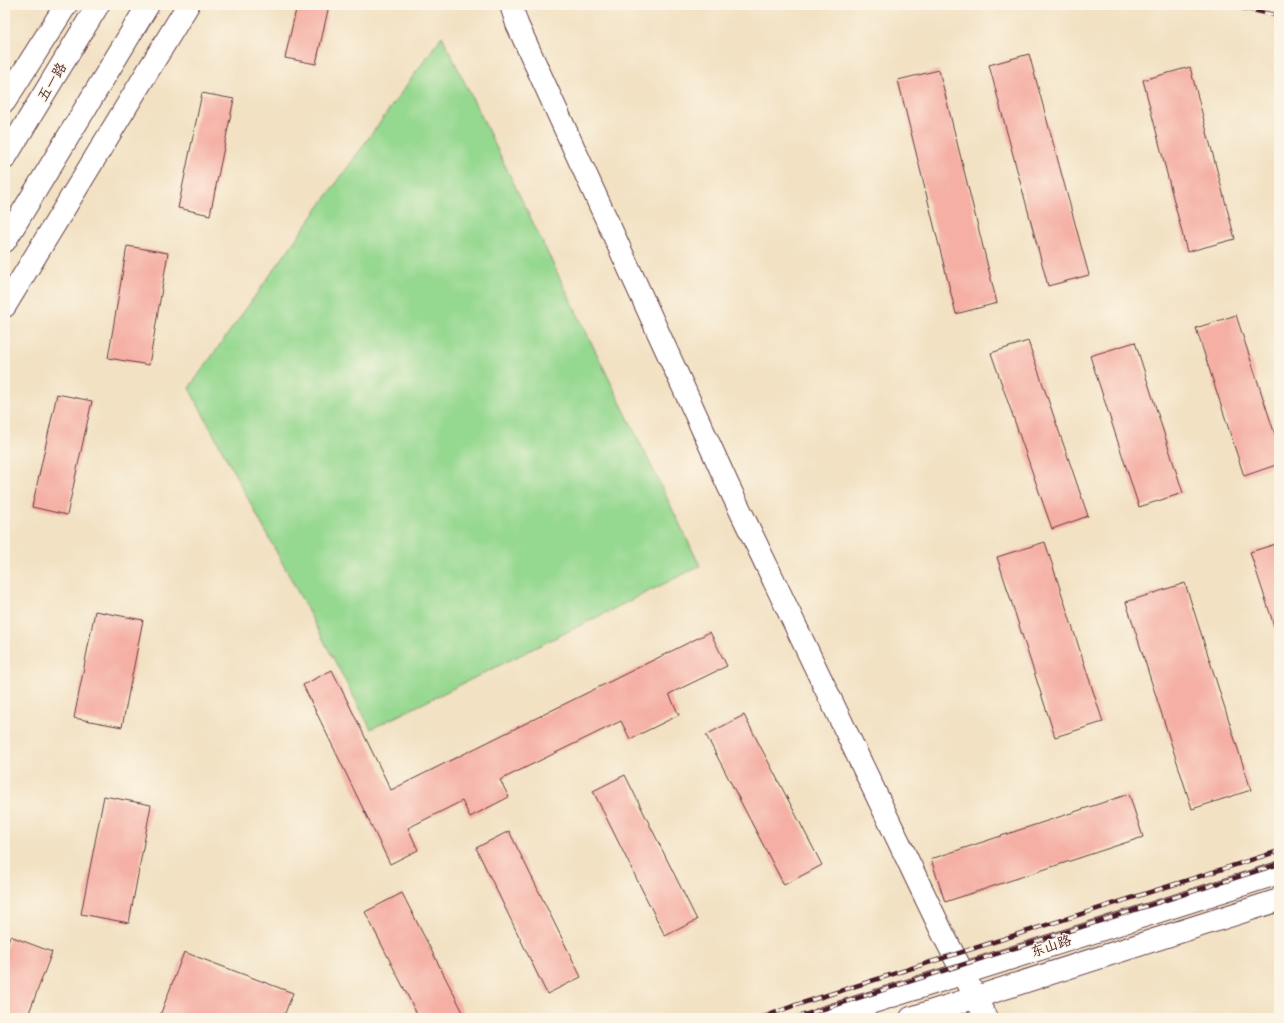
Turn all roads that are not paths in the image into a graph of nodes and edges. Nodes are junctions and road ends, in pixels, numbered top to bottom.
1 (66, 5) edge
2 (98, 5) edge
3 (148, 5) edge
4 (188, 5) edge
5 (511, 5) edge
6 (5, 101) edge
7 (5, 158) edge
8 (5, 241) edge
9 (5, 306) edge
10 (1279, 873) edge
11 (1279, 900) edge
12 (964, 974) junction
13 (976, 997) junction
14 (824, 1018) edge
15 (911, 1018) edge
16 (986, 1018) edge

1 - 6 main road
2 - 7 main road, 五一路
3 - 8 main road
4 - 9 main road
5 - 12 main road
10 - 12 main road, 东山路
11 - 13 main road, 东山路
12 - 13 main road
12 - 14 main road, 东山路
13 - 15 main road, 东山路
13 - 16 main road

